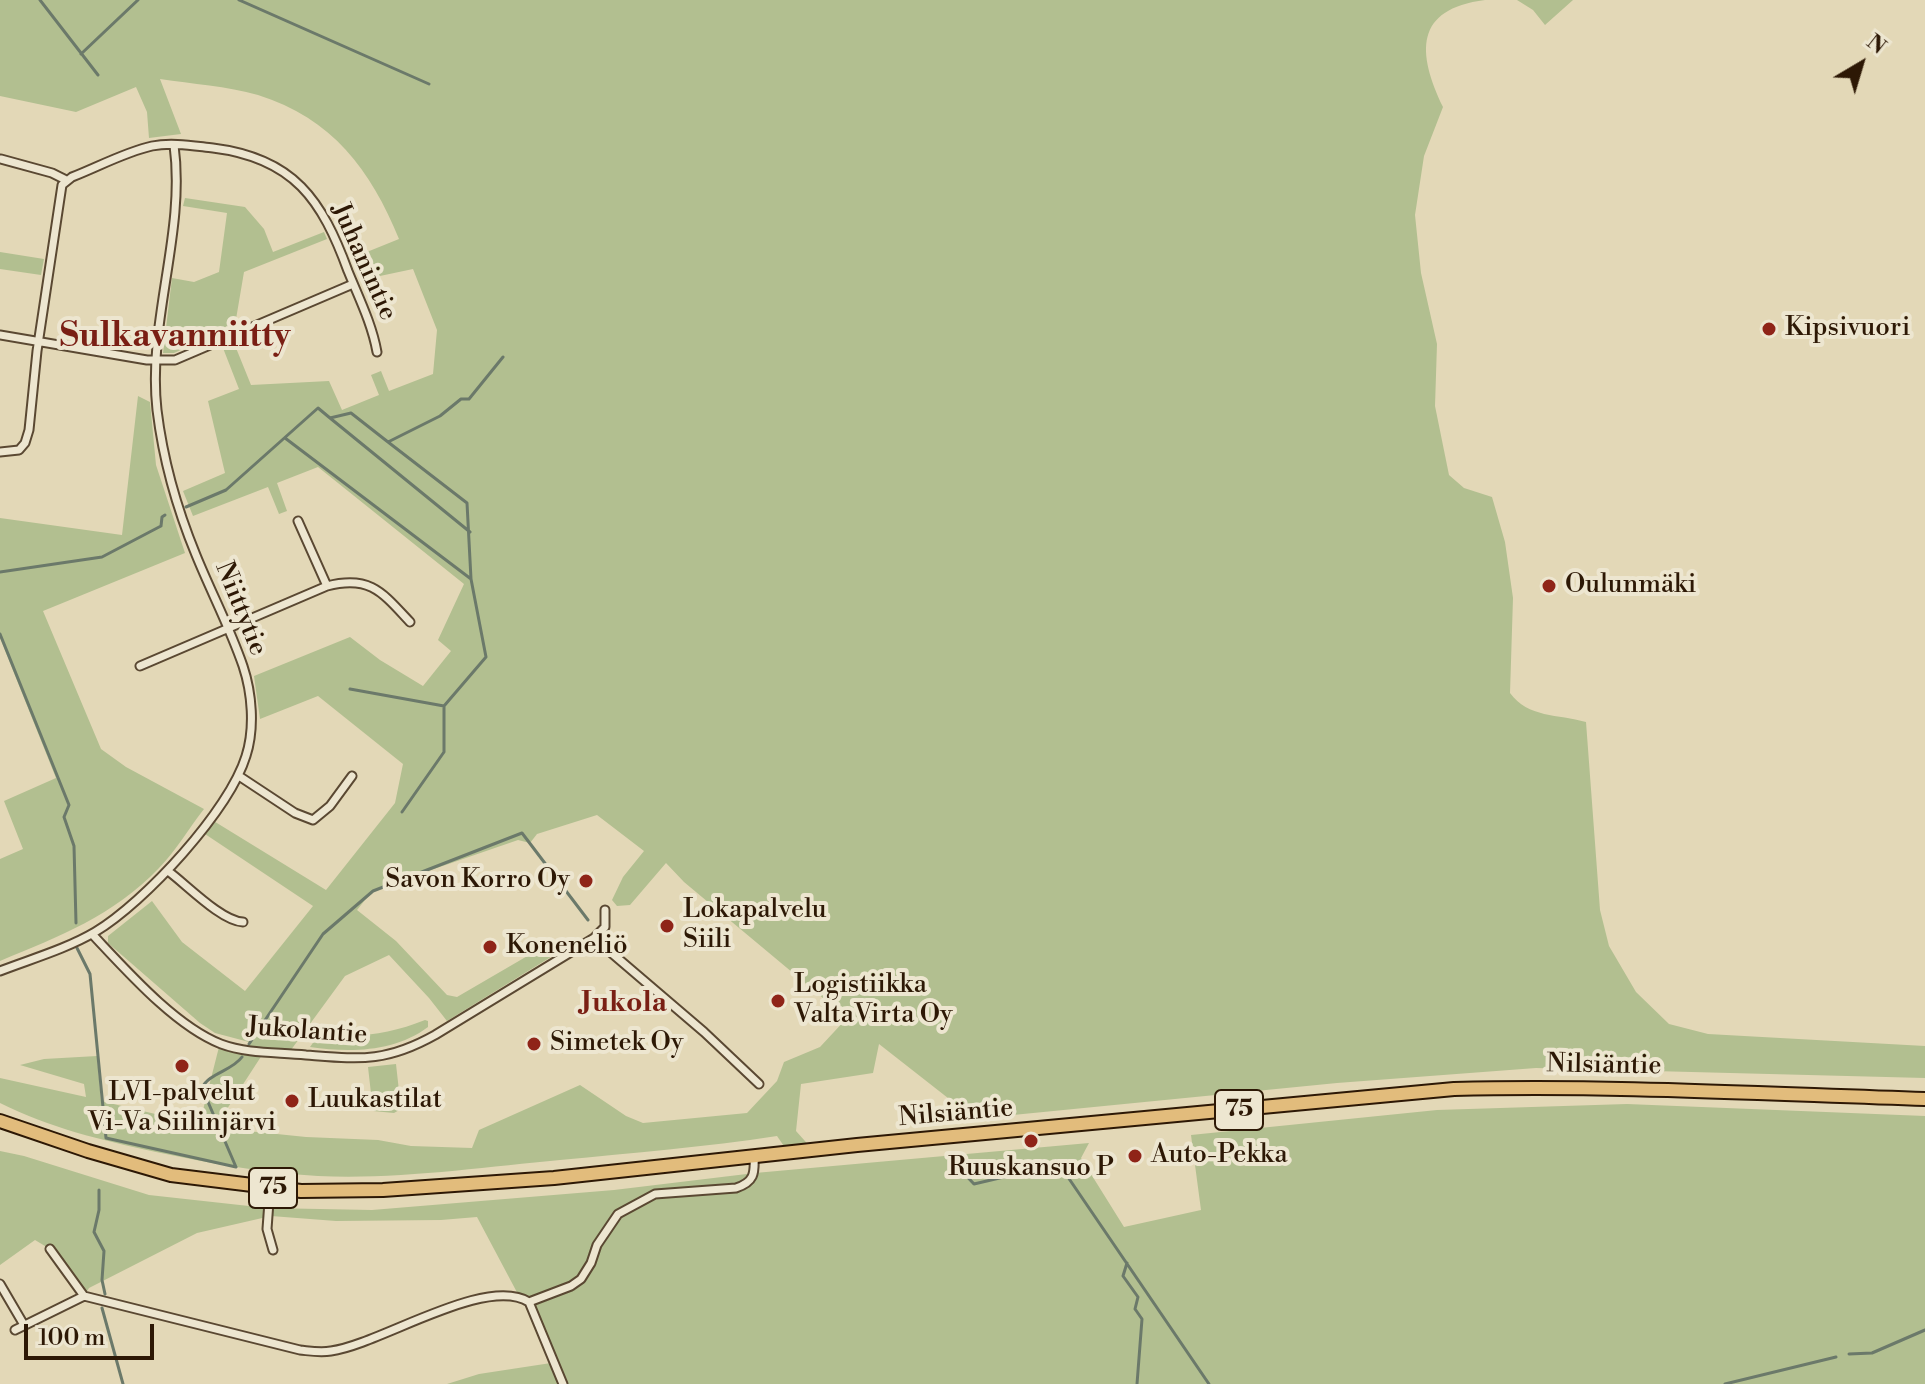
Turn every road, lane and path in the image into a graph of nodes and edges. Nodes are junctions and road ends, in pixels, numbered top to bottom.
1 (174, 145) junction
2 (1, 159) edge
3 (66, 180) junction
4 (353, 284) junction
5 (0, 335) edge
6 (38, 341) junction
7 (377, 352) dead end
8 (157, 360) junction
9 (0, 452) edge
10 (298, 521) dead end
11 (327, 586) junction
12 (410, 622) dead end
13 (227, 629) junction
14 (140, 666) dead end
15 (239, 776) junction
16 (352, 776) dead end
17 (168, 871) junction
18 (605, 910) dead end
19 (243, 922) dead end
20 (92, 934) junction
21 (594, 938) junction
22 (0, 971) edge
23 (759, 1084) dead end
24 (1925, 1099) edge
25 (0, 1121) edge
26 (754, 1156) junction
27 (270, 1188) junction
28 (50, 1249) dead end
29 (273, 1250) dead end
30 (0, 1284) edge
31 (84, 1296) junction
32 (529, 1302) junction
33 (24, 1325) junction
34 (15, 1330) dead end
35 (563, 1384) edge

1 - 3 street, Juhanintie
1 - 4 street, Juhanintie
1 - 8 street, Niittytie
2 - 3 street
3 - 6 street
4 - 7 street, Juhanintie
4 - 8 street
5 - 6 street
6 - 8 street
6 - 9 street
8 - 13 street, Niittytie
10 - 11 street
11 - 12 street
11 - 13 street
13 - 14 street
13 - 15 street, Niittytie
15 - 16 street
15 - 17 street, Niittytie
17 - 19 street
17 - 20 street, Niittytie
18 - 21 street
20 - 21 street, Jukolantie
20 - 22 street, Niittytie
21 - 23 street
24 - 26 main road, Nilsiäntie / 75
25 - 27 main road, Nilsiäntie / 75
26 - 27 main road, Nilsiäntie / 75
26 - 32 street
27 - 29 street
28 - 31 street
30 - 33 street
31 - 32 street
31 - 33 street
32 - 35 street
33 - 34 street

